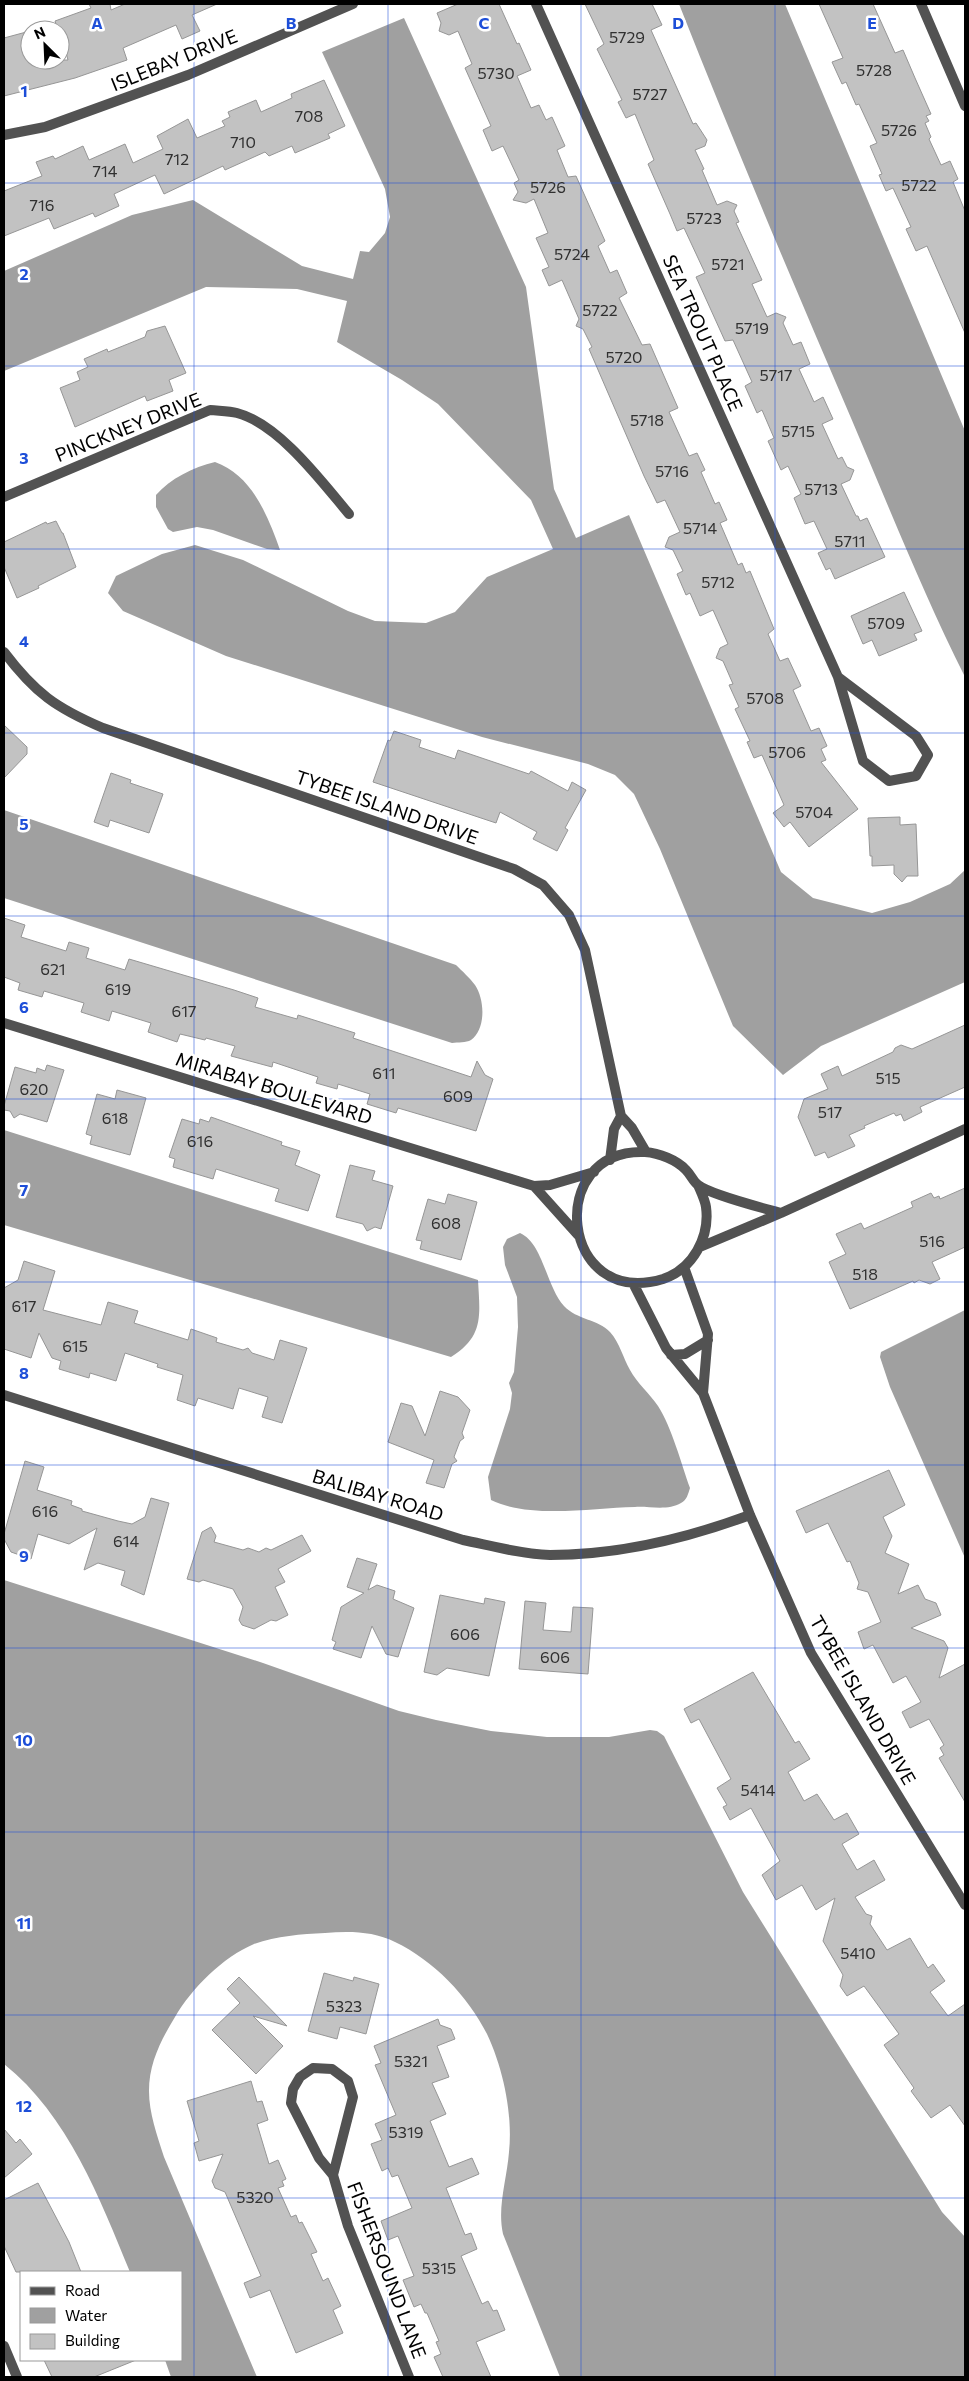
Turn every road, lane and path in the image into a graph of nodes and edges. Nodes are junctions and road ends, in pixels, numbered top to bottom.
1 (353, 4) edge
2 (536, 4) edge
3 (921, 4) edge
4 (965, 106) edge
5 (4, 135) edge
6 (4, 497) edge
7 (349, 514) dead end
8 (4, 652) edge
9 (838, 677) junction
10 (4, 1022) edge
11 (621, 1116) junction
12 (965, 1130) edge
13 (646, 1152) junction
14 (610, 1160) junction
15 (594, 1172) junction
16 (698, 1185) junction
17 (534, 1186) junction
18 (781, 1213) junction
19 (578, 1235) junction
20 (700, 1247) junction
21 (684, 1267) junction
22 (633, 1283) junction
23 (708, 1340) junction
24 (671, 1355) junction
25 (702, 1394) junction
26 (4, 1395) edge
27 (750, 1515) junction
28 (965, 1905) edge
29 (333, 2175) junction
30 (4, 2346) edge
31 (17, 2377) edge
32 (409, 2377) edge

1 - 5 street, ISLEBAY DRIVE
2 - 9 street, SEA TROUT PLACE
3 - 4 street
6 - 7 street, PINCKNEY DRIVE
8 - 11 street, TYBEE ISLAND DRIVE
9 - 9 street, SEA TROUT PLACE
10 - 17 street, MIRABAY BOULEVARD
11 - 13 street, TYBEE ISLAND DRIVE
11 - 14 street
12 - 18 street, MIRABAY BOULEVARD
13 - 14 street, MIRABAY BOULEVARD
13 - 16 street, MIRABAY BOULEVARD
14 - 15 street, MIRABAY BOULEVARD
15 - 17 street, MIRABAY BOULEVARD
15 - 19 street, MIRABAY BOULEVARD
16 - 18 street, MIRABAY BOULEVARD
16 - 20 street, MIRABAY BOULEVARD
17 - 19 street, MIRABAY BOULEVARD
18 - 20 street, MIRABAY BOULEVARD
19 - 22 street, MIRABAY BOULEVARD
20 - 21 street, MIRABAY BOULEVARD
21 - 22 street, MIRABAY BOULEVARD
21 - 23 street, TYBEE ISLAND DRIVE
22 - 24 street, TYBEE ISLAND DRIVE
23 - 24 street
23 - 25 street, TYBEE ISLAND DRIVE
24 - 25 street, TYBEE ISLAND DRIVE
25 - 27 street, TYBEE ISLAND DRIVE
26 - 27 street, BALIBAY ROAD
27 - 28 street, TYBEE ISLAND DRIVE
29 - 29 street, FISHERSOUND LANE
29 - 32 street, FISHERSOUND LANE
30 - 31 street

